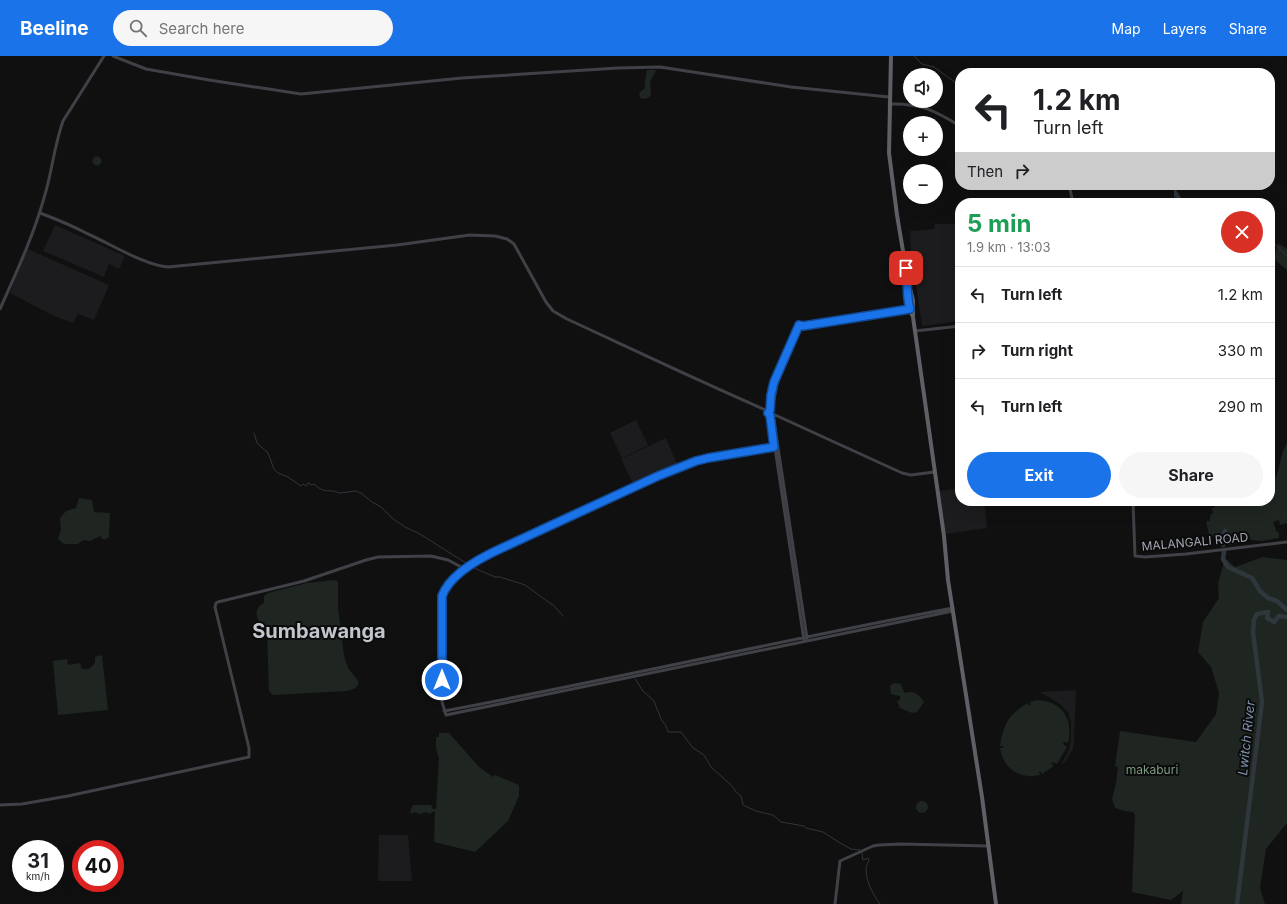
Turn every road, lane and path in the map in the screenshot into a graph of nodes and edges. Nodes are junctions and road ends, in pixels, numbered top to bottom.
1 (104, 56) edge
2 (113, 56) edge
3 (891, 56) edge
4 (889, 97) junction
5 (889, 104) junction
6 (955, 123) edge
7 (40, 213) junction
8 (910, 300) junction
9 (0, 309) edge
10 (910, 309) junction
11 (913, 317) junction
12 (955, 327) edge
13 (915, 331) junction
14 (771, 412) junction
15 (775, 447) junction
16 (934, 472) junction
17 (1133, 506) edge
18 (1287, 542) edge
19 (468, 566) junction
20 (953, 610) junction
21 (805, 639) junction
22 (444, 711) junction
23 (0, 805) edge
24 (989, 846) junction
25 (834, 904) edge
26 (996, 904) edge

1 - 7 street
2 - 4 street
3 - 4 highway
4 - 5 highway
5 - 6 street
5 - 8 highway
7 - 9 street
7 - 14 street
8 - 10 highway
8 - 11 highway
10 - 11 highway
10 - 14 street
11 - 13 highway
12 - 13 street
13 - 16 highway
14 - 15 street
14 - 16 street
15 - 19 street
15 - 21 street
16 - 20 highway
17 - 18 street, MALANGALI ROAD
19 - 22 street
19 - 23 street
20 - 21 street
20 - 24 highway
21 - 22 street
21 - 22 street
24 - 25 street
24 - 26 highway

